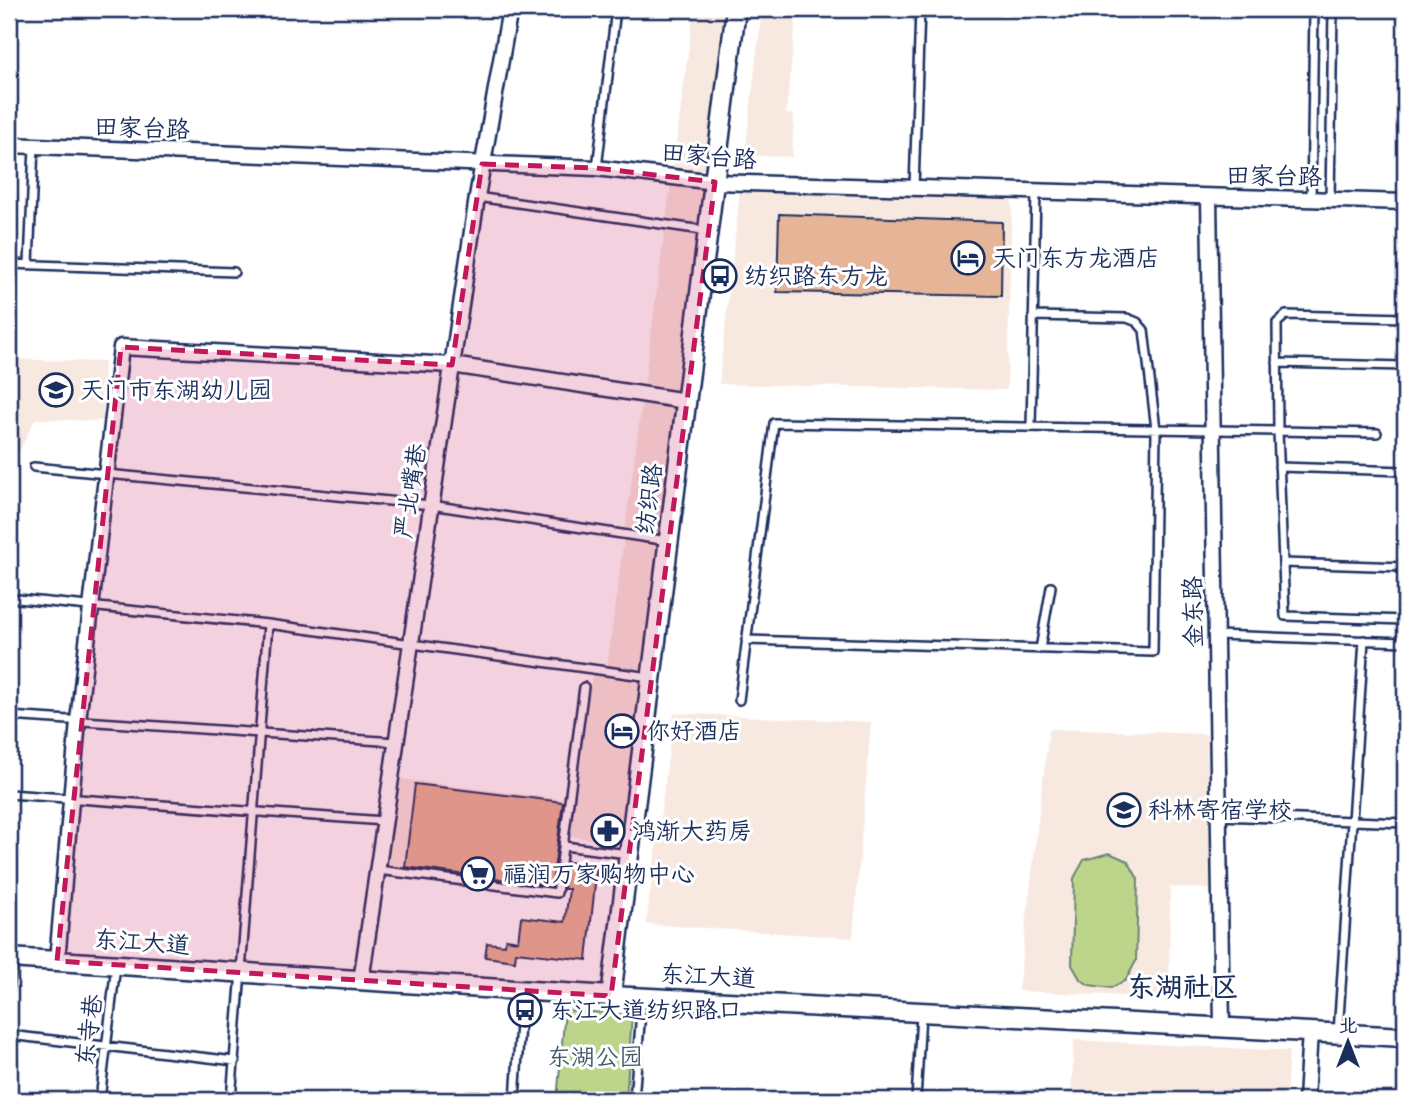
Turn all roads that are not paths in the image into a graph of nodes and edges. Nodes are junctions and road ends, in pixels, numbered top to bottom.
1 (510, 9) edge
2 (616, 9) edge
3 (736, 9) edge
4 (920, 9) edge
5 (1314, 9) edge
6 (1334, 9) edge
7 (9, 145) edge
8 (33, 146) junction
9 (482, 164) junction
10 (596, 168) junction
11 (715, 182) junction
12 (914, 188) junction
13 (1036, 192) junction
14 (477, 197) junction
15 (1209, 197) junction
16 (1311, 200) junction
17 (1330, 200) junction
18 (1405, 202) edge
19 (709, 231) junction
20 (9, 264) edge
21 (29, 264) junction
22 (234, 272) dead end
23 (1033, 316) junction
24 (1405, 318) edge
25 (1277, 363) junction
26 (452, 365) junction
27 (1405, 366) edge
28 (686, 401) junction
29 (1031, 427) junction
30 (1156, 429) junction
31 (1212, 430) junction
32 (1278, 431) junction
33 (1377, 433) dead end
34 (33, 467) dead end
35 (1279, 467) junction
36 (1405, 471) edge
37 (106, 474) junction
38 (431, 505) junction
39 (668, 541) junction
40 (1283, 563) junction
41 (1405, 567) edge
42 (1051, 587) dead end
43 (18, 599) dead end
44 (90, 606) junction
45 (1405, 620) edge
46 (268, 624) junction
47 (1216, 635) junction
48 (746, 640) junction
49 (1364, 640) junction
50 (1405, 642) edge
51 (410, 643) junction
52 (1040, 649) junction
53 (651, 677) junction
54 (584, 687) dead end
55 (739, 700) dead end
56 (9, 716) edge
57 (78, 720) junction
58 (260, 733) junction
59 (396, 742) junction
60 (9, 794) edge
61 (71, 798) junction
62 (255, 811) junction
63 (1219, 816) junction
64 (384, 821) junction
65 (1352, 821) junction
66 (1405, 823) edge
67 (564, 846) junction
68 (629, 854) junction
69 (377, 870) junction
70 (11, 958) edge
71 (57, 961) junction
72 (117, 965) junction
73 (243, 974) junction
74 (360, 981) junction
75 (522, 990) junction
76 (9, 991) edge
77 (611, 996) junction
78 (642, 998) junction
79 (921, 1012) junction
80 (1223, 1026) junction
81 (1310, 1031) junction
82 (1338, 1033) junction
83 (9, 1035) edge
84 (1405, 1037) edge
85 (106, 1047) junction
86 (235, 1062) junction
87 (100, 1100) edge
88 (231, 1100) edge
89 (514, 1100) edge
90 (634, 1100) edge
91 (916, 1100) edge
92 (1306, 1100) edge

1 - 9 street, 严北嘴巷
2 - 10 lane
3 - 11 street, 纺织路
4 - 12 lane
5 - 16 lane
6 - 17 lane
7 - 8 street, 田家台路
8 - 9 street, 田家台路
8 - 21 lane
9 - 10 street, 田家台路
9 - 14 street, 严北嘴巷
10 - 11 street, 田家台路
11 - 12 street, 田家台路
11 - 19 street, 纺织路
12 - 13 street, 田家台路
13 - 15 street, 田家台路
13 - 23 lane
14 - 19 lane
14 - 26 street, 严北嘴巷
15 - 16 street, 田家台路
15 - 31 street, 金东路
16 - 17 street, 田家台路
17 - 18 street, 田家台路
19 - 28 street, 纺织路
20 - 21 lane
21 - 22 lane
23 - 29 lane
23 - 30 lane
24 - 25 lane
25 - 27 lane
25 - 32 lane
26 - 28 street
26 - 37 street
26 - 38 street, 严北嘴巷
28 - 39 street, 纺织路
29 - 30 lane
29 - 48 lane
30 - 31 lane
30 - 52 lane
31 - 32 lane
31 - 47 street, 金东路
32 - 33 lane
32 - 35 lane
34 - 37 lane
35 - 36 lane
35 - 40 lane
37 - 38 lane
37 - 44 street
38 - 39 lane
38 - 51 street, 严北嘴巷
39 - 53 street, 纺织路
40 - 41 lane
40 - 45 lane
42 - 52 lane
43 - 44 lane
44 - 46 lane
44 - 57 street
46 - 51 lane
46 - 58 lane
47 - 49 lane
47 - 63 street, 金东路
48 - 52 lane
48 - 55 lane
49 - 50 lane
49 - 65 lane
51 - 53 lane
51 - 59 street, 严北嘴巷
53 - 68 street, 纺织路
54 - 67 lane
56 - 57 lane
57 - 58 lane
57 - 61 street
58 - 59 lane
58 - 62 lane
59 - 64 street, 严北嘴巷
60 - 61 lane
61 - 62 lane
61 - 71 street
62 - 64 lane
62 - 73 lane
63 - 65 lane
63 - 80 street, 金东路
64 - 69 street, 严北嘴巷
65 - 66 lane
65 - 82 lane
67 - 68 lane
67 - 69 lane
68 - 77 street, 纺织路
69 - 74 street, 严北嘴巷
70 - 71 street, 东江大道
70 - 76 lane
71 - 72 street, 东江大道
72 - 73 street, 东江大道
72 - 85 lane, 东寺巷
73 - 74 street, 东江大道
73 - 86 lane
74 - 75 street, 东江大道
75 - 77 street, 东江大道
75 - 89 lane
77 - 78 street, 东江大道
78 - 79 street, 东江大道
78 - 90 lane
79 - 80 street, 东江大道
79 - 91 lane
80 - 81 street, 东江大道
81 - 82 street, 东江大道
81 - 92 street
82 - 84 street, 东江大道
83 - 85 lane
85 - 86 lane
85 - 87 lane, 东寺巷
86 - 88 lane

